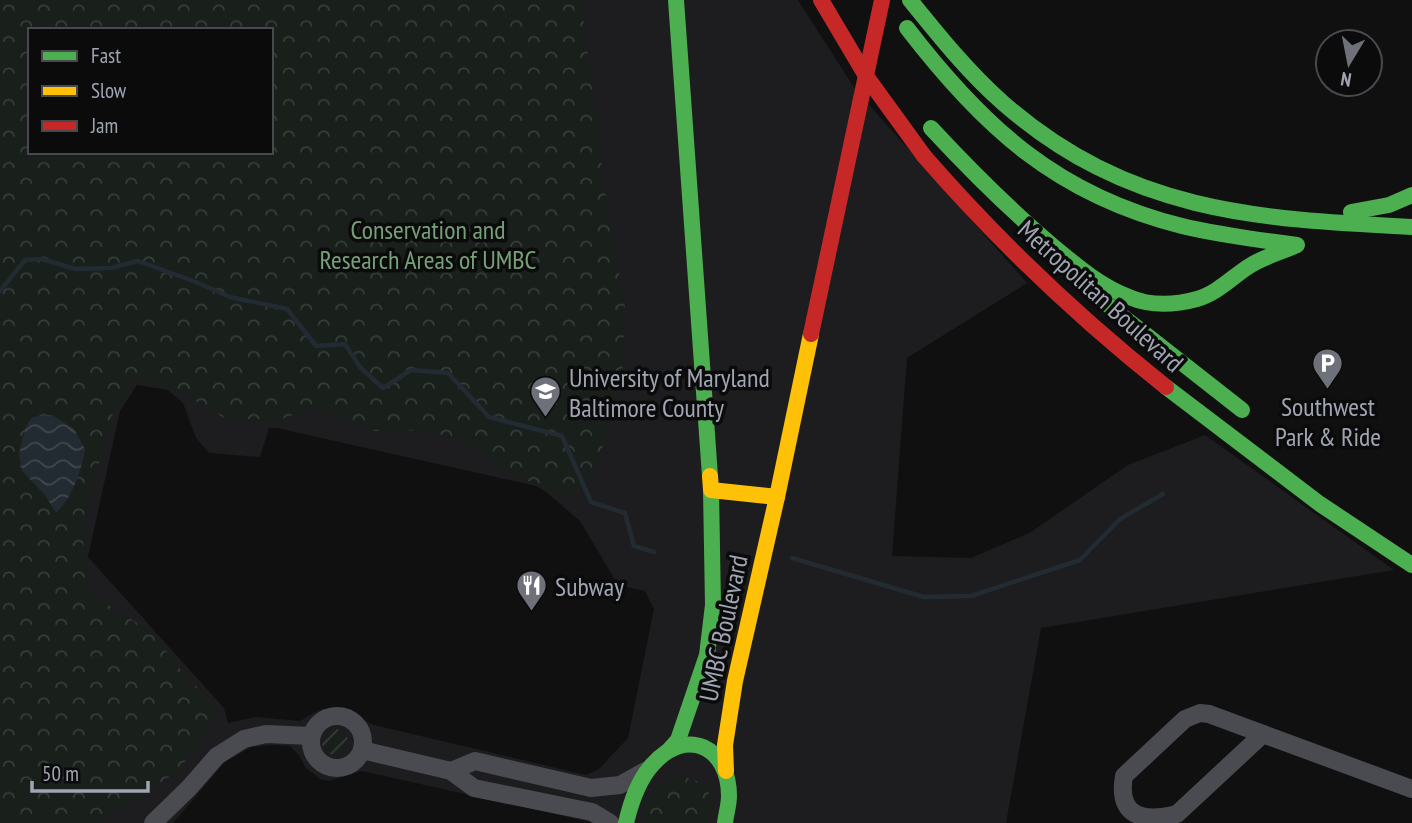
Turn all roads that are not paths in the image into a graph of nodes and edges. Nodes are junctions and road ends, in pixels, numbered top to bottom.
1 (676, 0) edge
2 (821, 0) edge
3 (910, 0) edge
4 (891, 7) edge
5 (883, 71) dead end
6 (926, 136) junction
7 (1412, 195) edge
8 (1264, 215) junction
9 (1412, 227) edge
10 (1242, 410) dead end
11 (711, 491) junction
12 (777, 497) junction
13 (1412, 565) edge
14 (1263, 734) junction
15 (311, 736) junction
16 (362, 750) junction
17 (669, 750) junction
18 (649, 769) junction
19 (451, 771) junction
20 (726, 771) junction
21 (1412, 789) edge
22 (153, 823) edge
23 (610, 823) edge
24 (626, 823) edge
25 (725, 823) edge

1 - 11 main road, UMBC Boulevard
2 - 5 main road, bridge
2 - 6 main road, Metropolitan Boulevard, bridge
3 - 8 main road
4 - 6 main road
4 - 12 main road, UMBC Boulevard
6 - 10 main road
6 - 13 main road, Metropolitan Boulevard
7 - 8 main road
8 - 9 main road
11 - 12 main road
11 - 17 main road, UMBC Boulevard
12 - 20 main road, UMBC Boulevard
14 - 14 street
14 - 21 street
15 - 16 street
15 - 16 street
15 - 22 street
16 - 19 street
17 - 18 main road, UMBC Boulevard
17 - 20 main road
18 - 19 street
18 - 24 main road, UMBC Boulevard
19 - 23 street
20 - 25 main road, UMBC Boulevard

